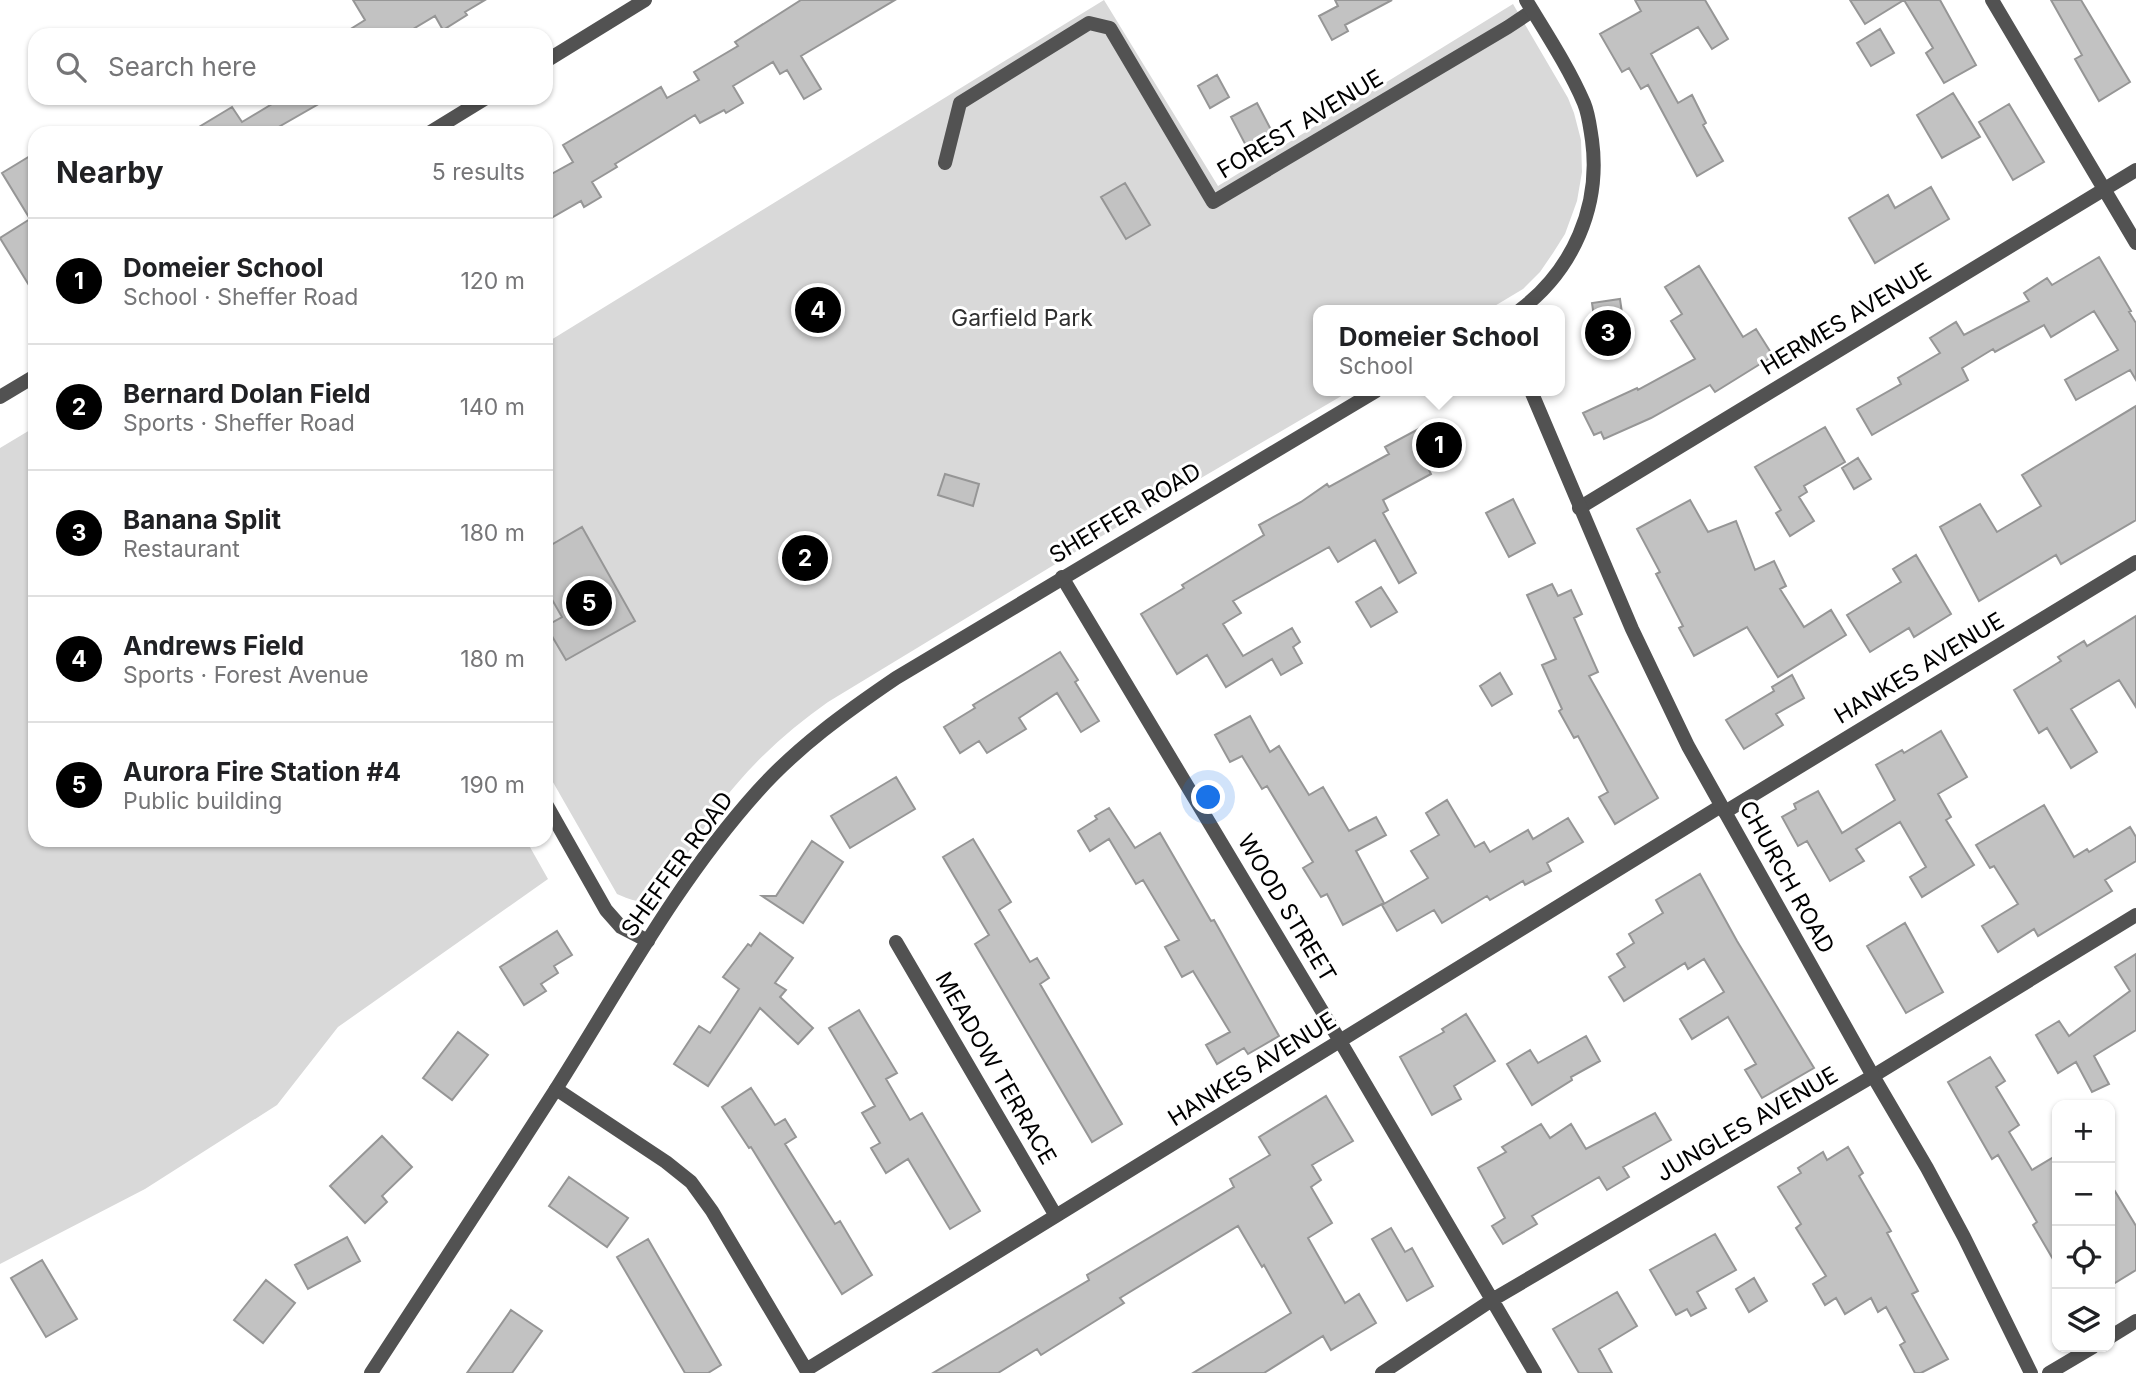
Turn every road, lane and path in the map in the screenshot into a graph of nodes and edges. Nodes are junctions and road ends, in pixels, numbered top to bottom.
1 (645, 0) edge
2 (1992, 0) edge
3 (1529, 6) edge
4 (553, 57) edge
5 (475, 105) edge
6 (440, 126) edge
7 (945, 163) dead end
8 (2136, 170) edge
9 (2104, 189) junction
10 (2136, 243) edge
11 (1526, 305) edge
12 (28, 380) edge
13 (1368, 396) edge
14 (1533, 396) edge
15 (0, 397) edge
16 (1579, 508) junction
17 (2136, 562) edge
18 (1062, 577) junction
19 (1723, 809) junction
20 (553, 816) edge
21 (2136, 915) edge
22 (648, 941) junction
23 (896, 942) dead end
24 (1340, 1041) junction
25 (1873, 1076) junction
26 (556, 1089) junction
27 (1056, 1216) junction
28 (1492, 1300) junction
29 (2136, 1321) edge
30 (2115, 1334) edge
31 (2085, 1352) edge
32 (807, 1371) edge
33 (371, 1373) edge
34 (1382, 1373) edge
35 (1535, 1373) edge
36 (2031, 1373) edge
37 (2049, 1373) edge

1 - 4 street
2 - 9 street
3 - 7 street, FOREST AVENUE
3 - 11 street
5 - 6 street
8 - 9 street, HERMES AVENUE
9 - 10 street
9 - 16 street, HERMES AVENUE
12 - 15 street
13 - 18 street, SHEFFER ROAD
14 - 16 street, CHURCH ROAD
16 - 19 street, CHURCH ROAD
17 - 19 street, HANKES AVENUE
18 - 22 street, SHEFFER ROAD
18 - 24 street, WOOD STREET
19 - 24 street, HANKES AVENUE
19 - 25 street, CHURCH ROAD
20 - 22 street
21 - 25 street, JUNGLES AVENUE
22 - 26 street, SHEFFER ROAD
23 - 27 street, MEADOW TERRACE
24 - 27 street, HANKES AVENUE
24 - 28 street, WOOD STREET
25 - 28 street, JUNGLES AVENUE
25 - 36 street, CHURCH ROAD
26 - 32 street
26 - 33 street, SHEFFER ROAD
27 - 32 street, HANKES AVENUE
28 - 34 street, JUNGLES AVENUE
28 - 35 street, WOOD STREET
29 - 30 street
31 - 37 street

